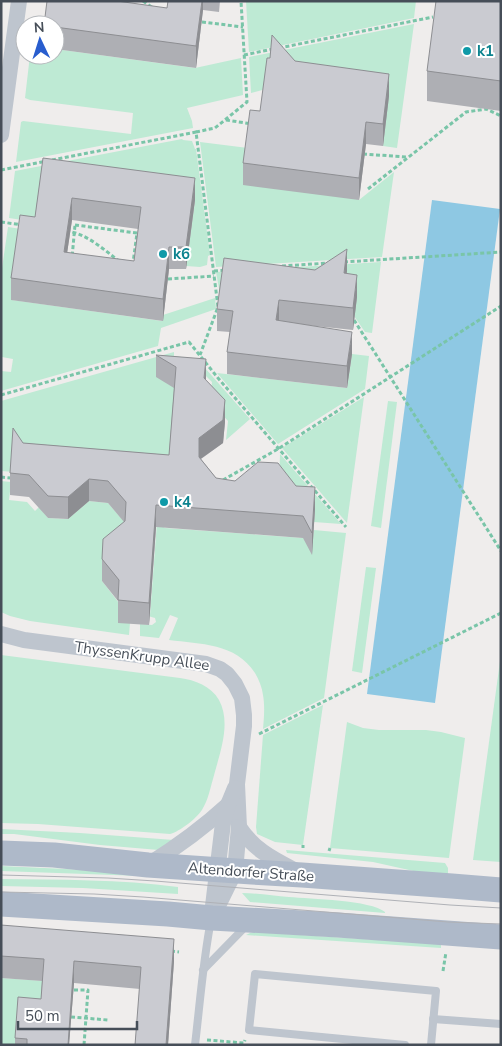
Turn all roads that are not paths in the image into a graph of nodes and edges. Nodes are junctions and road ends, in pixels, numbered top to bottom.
1 (19, 1) edge
2 (1, 135) edge
3 (1, 634) edge
4 (237, 784) junction
5 (228, 805) junction
6 (239, 827) junction
7 (1, 853) edge
8 (148, 864) junction
9 (226, 870) junction
10 (302, 875) junction
11 (501, 890) edge
12 (1, 904) edge
13 (212, 918) junction
14 (253, 920) junction
15 (501, 937) edge
16 (203, 970) junction
17 (433, 1019) junction
18 (501, 1024) edge
19 (196, 1042) edge
20 (405, 1045) edge
21 (431, 1045) edge

1 - 2 street
3 - 4 street, ThyssenKrupp Allee
4 - 5 street, ThyssenKrupp Allee
4 - 6 street, ThyssenKrupp Allee
5 - 8 street, ThyssenKrupp Allee
5 - 9 street, ThyssenKrupp Allee
6 - 9 street, ThyssenKrupp Allee
6 - 10 street
7 - 8 main road, Altendorfer Straße
8 - 9 main road, Altendorfer Straße
9 - 10 main road, Altendorfer Straße
9 - 13 street, ThyssenKrupp Allee
10 - 11 main road, Altendorfer Straße
12 - 13 main road
13 - 14 main road
13 - 16 lane
14 - 15 main road
14 - 16 lane
16 - 19 lane
17 - 18 lane
17 - 20 lane
17 - 21 lane

